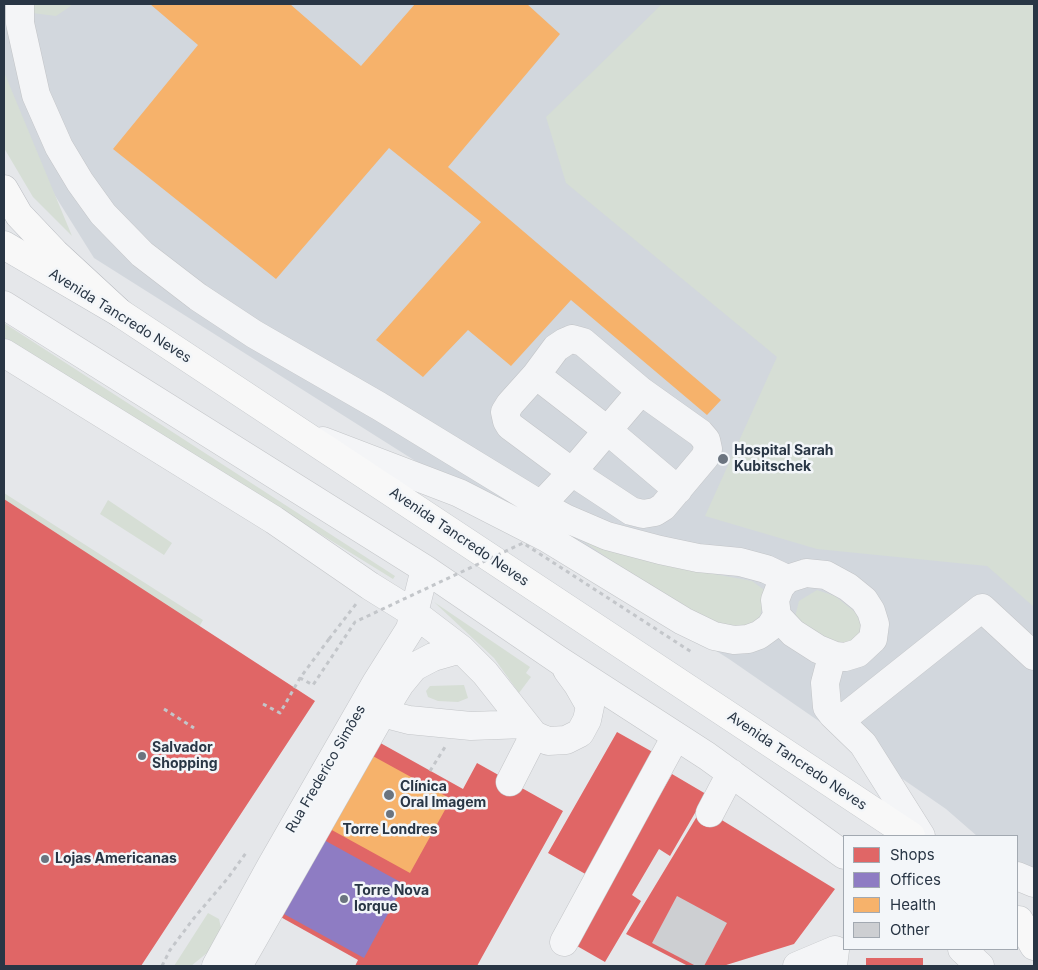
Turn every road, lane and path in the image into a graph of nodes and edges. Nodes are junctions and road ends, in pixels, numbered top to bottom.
1 (20, 4) edge
2 (4, 189) edge
3 (4, 245) edge
4 (4, 305) edge
5 (120, 313) junction
6 (4, 353) edge
7 (536, 376) junction
8 (641, 391) junction
9 (607, 430) junction
10 (299, 431) junction
11 (572, 472) junction
12 (678, 490) junction
13 (541, 505) junction
14 (425, 569) junction
15 (787, 579) junction
16 (370, 586) junction
17 (415, 614) junction
18 (777, 616) junction
19 (461, 649) junction
20 (693, 653) dead end
21 (835, 656) junction
22 (1034, 656) edge
23 (560, 661) junction
24 (300, 678) junction
25 (263, 704) dead end
26 (164, 709) dead end
27 (382, 713) junction
28 (840, 721) junction
29 (194, 728) dead end
30 (529, 730) junction
31 (676, 736) junction
32 (731, 773) junction
33 (510, 782) dead end
34 (300, 813) junction
35 (710, 813) dead end
36 (911, 835) edge
37 (912, 835) edge
38 (246, 852) dead end
39 (843, 854) edge
40 (1018, 876) edge
41 (287, 881) junction
42 (1034, 883) edge
43 (1026, 927) edge
44 (564, 942) dead end
45 (1034, 946) edge
46 (963, 950) edge
47 (838, 952) edge
48 (162, 966) edge
49 (216, 966) edge
50 (238, 966) edge
51 (797, 966) edge
52 (980, 966) edge

1 - 13 street
2 - 5 main road
3 - 5 main road, Avenida Tancredo Neves
4 - 14 street
5 - 10 main road, Avenida Tancredo Neves
6 - 16 street
7 - 8 street
7 - 9 street
7 - 11 street
8 - 9 street
8 - 12 street
9 - 11 street
9 - 12 street
10 - 18 street
10 - 36 main road, Avenida Tancredo Neves
11 - 12 street
11 - 13 street
13 - 15 street
14 - 17 street, Rua Frederico Simões
14 - 23 street
15 - 18 street
15 - 21 street
16 - 17 street
16 - 24 path, bridge
17 - 19 street
17 - 34 street, Rua Frederico Simões
18 - 21 street
19 - 27 street, Rua Frederico Simões
19 - 30 street
20 - 24 path, bridge
21 - 28 street
22 - 28 street
23 - 30 street
23 - 31 street
24 - 25 path
26 - 29 path
27 - 30 street
27 - 41 street, Rua Frederico Simões
28 - 37 street
30 - 33 street
31 - 32 street
31 - 44 street
32 - 35 street
32 - 39 street
34 - 41 street
34 - 49 street, Rua Frederico Simões
38 - 48 path
40 - 42 street
41 - 50 street, Rua Frederico Simões
43 - 45 main road
46 - 52 street
47 - 51 street

